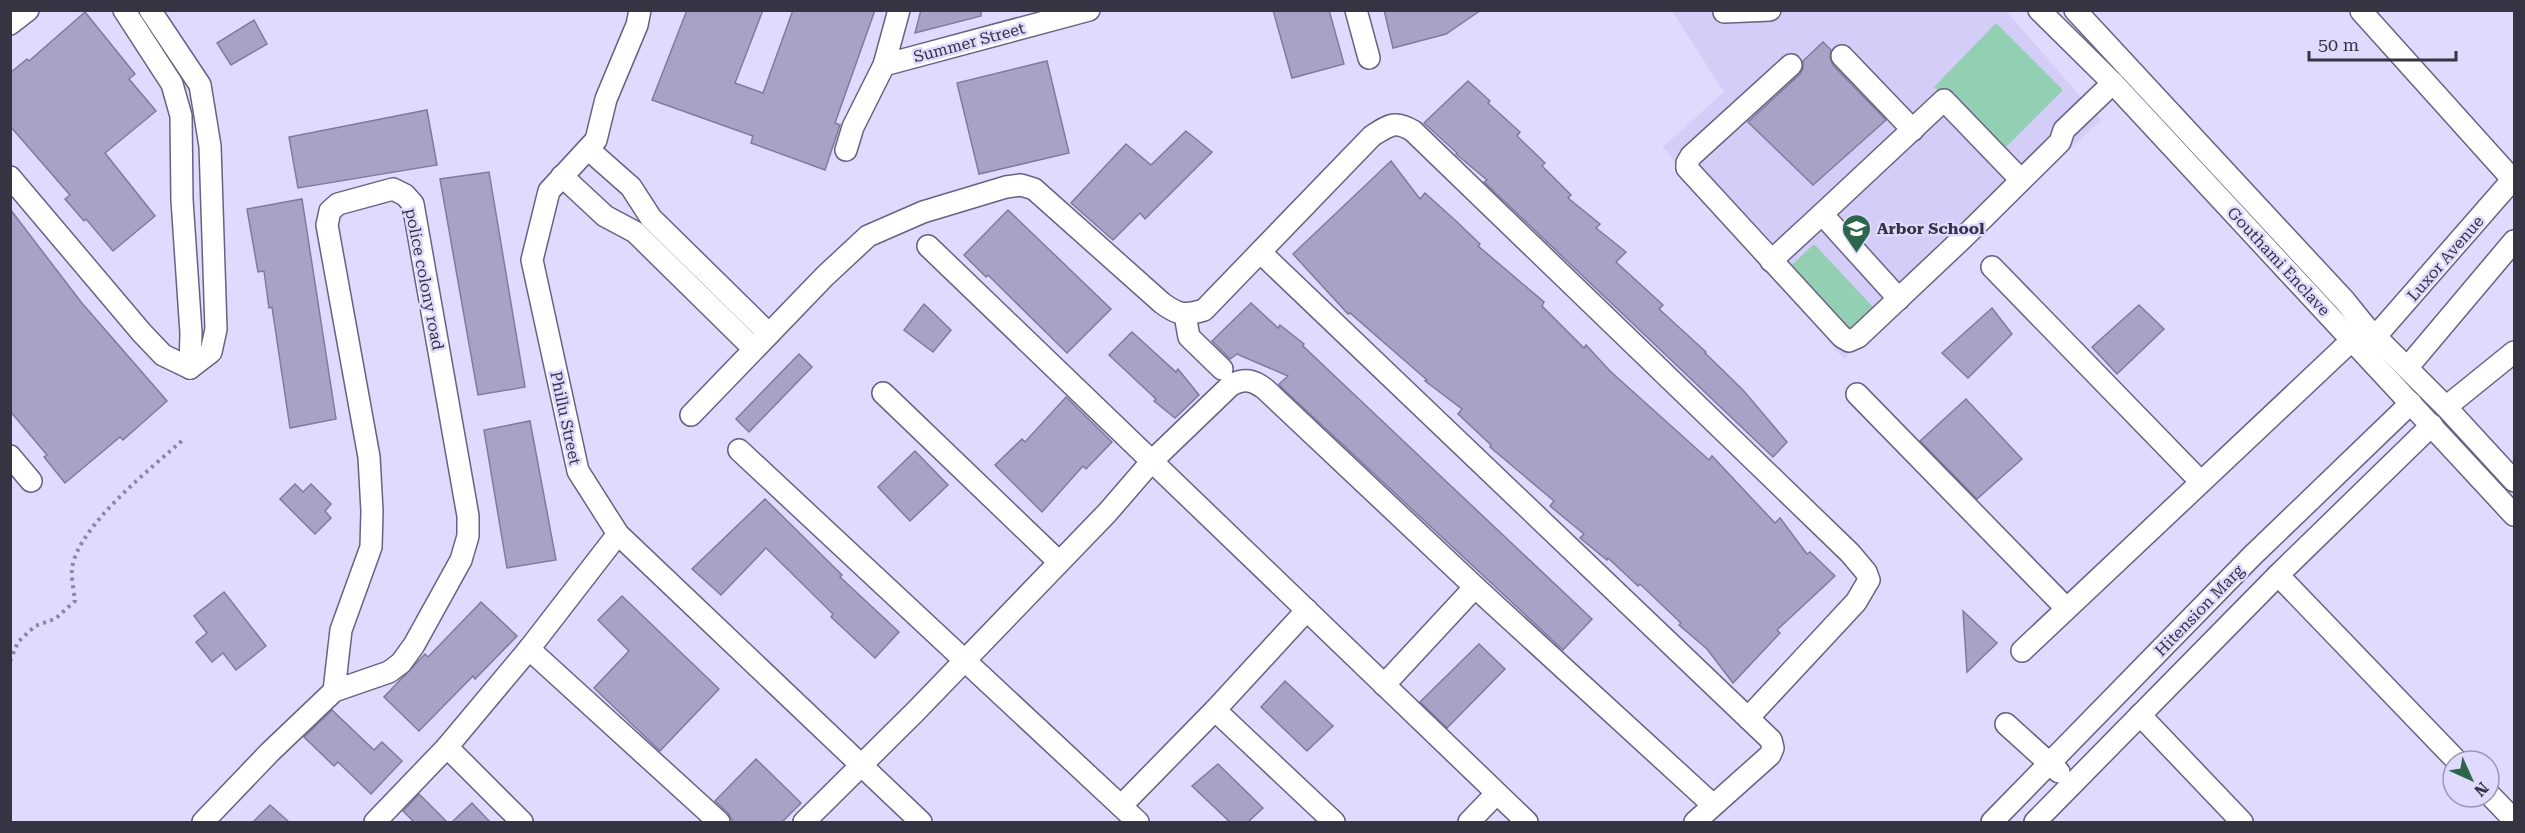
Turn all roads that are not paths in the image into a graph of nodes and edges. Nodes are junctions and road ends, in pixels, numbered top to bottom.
1 (27, 10) edge
2 (124, 10) edge
3 (150, 10) edge
4 (640, 10) edge
5 (899, 10) edge
6 (1089, 10) edge
7 (1356, 10) edge
8 (1770, 10) edge
9 (2039, 10) edge
10 (2075, 10) edge
11 (2361, 10) edge
12 (1724, 12) dead end
13 (10, 24) edge
14 (1842, 56) dead end
15 (1370, 58) dead end
16 (884, 65) junction
17 (1791, 65) dead end
18 (2117, 88) junction
19 (205, 111) junction
20 (181, 116) junction
21 (1912, 130) junction
22 (588, 149) junction
23 (846, 150) dead end
24 (562, 176) junction
25 (10, 177) edge
26 (2514, 179) edge
27 (2021, 180) junction
28 (1822, 214) junction
29 (2514, 241) edge
30 (928, 246) dead end
31 (1260, 252) junction
32 (1771, 261) junction
33 (1992, 267) dead end
34 (1899, 299) junction
35 (1185, 315) junction
36 (2375, 337) junction
37 (2352, 340) junction
38 (762, 341) junction
39 (2514, 352) edge
40 (190, 368) junction
41 (2407, 368) junction
42 (1222, 369) dead end
43 (883, 393) dead end
44 (1857, 394) dead end
45 (2411, 402) junction
46 (2446, 407) junction
47 (691, 415) dead end
48 (2432, 425) junction
49 (740, 450) dead end
50 (10, 456) edge
51 (1152, 461) junction
52 (31, 481) dead end
53 (2200, 481) junction
54 (2514, 481) edge
55 (2514, 516) edge
56 (618, 534) junction
57 (1059, 562) junction
58 (2278, 575) junction
59 (1475, 587) junction
60 (2066, 608) junction
61 (1307, 610) junction
62 (529, 650) junction
63 (2022, 651) dead end
64 (966, 660) junction
65 (1384, 685) junction
66 (334, 691) junction
67 (1215, 710) junction
68 (2140, 714) junction
69 (1748, 718) junction
70 (2006, 724) dead end
71 (447, 747) junction
72 (2445, 749) edge
73 (2049, 763) junction
74 (860, 765) junction
75 (2072, 783) junction
76 (1496, 794) junction
77 (1713, 805) junction
78 (1121, 806) junction
79 (2501, 806) edge
80 (2514, 820) edge
81 (203, 822) edge
82 (375, 822) edge
83 (522, 822) edge
84 (719, 822) edge
85 (804, 822) edge
86 (921, 822) edge
87 (1138, 822) edge
88 (1334, 822) edge
89 (1469, 822) edge
90 (1527, 822) edge
91 (1695, 822) edge
92 (1992, 822) edge
93 (2035, 822) edge
94 (2242, 822) edge

1 - 13 street
2 - 20 street
3 - 19 street
4 - 22 street, Phillu Street
5 - 16 street
6 - 16 street, Summer Street
7 - 15 street
8 - 12 street
9 - 18 street, Gouthami Enclave
10 - 36 street, Gouthami Enclave
11 - 26 street
14 - 21 street
16 - 23 street
17 - 32 street
18 - 27 street
18 - 37 street, Gouthami Enclave
19 - 20 street
19 - 40 street
20 - 40 street
21 - 27 street
21 - 28 street
22 - 24 street, Phillu Street
22 - 38 street
24 - 38 street
24 - 56 street, Phillu Street
25 - 40 street
26 - 36 street, Luxor Avenue
27 - 34 street
28 - 32 street
28 - 34 street
29 - 41 street
30 - 51 street
31 - 35 street
31 - 69 street
31 - 69 street
32 - 34 street
33 - 53 street
35 - 38 street
35 - 42 street
36 - 41 street, Gouthami Enclave
37 - 45 street, Gouthami Enclave
37 - 53 street
38 - 47 street
39 - 46 street
41 - 46 street, Gouthami Enclave
43 - 57 street
44 - 60 street
45 - 48 street, Gouthami Enclave
45 - 73 street, Hitension Marg
46 - 54 street, Gouthami Enclave
48 - 55 street, Gouthami Enclave
48 - 58 street, Hitension Marg
49 - 64 street
50 - 52 street
51 - 57 street
51 - 59 street
51 - 61 street
53 - 60 street
56 - 62 street
56 - 74 street, Phillu Street
57 - 64 street
58 - 68 street, Hitension Marg
58 - 72 street
59 - 65 street
59 - 77 street
60 - 63 street
61 - 65 street
61 - 67 street
62 - 71 street
62 - 84 street
64 - 74 street
64 - 78 street
65 - 76 street
66 - 66 street, police colony road
66 - 81 street, police colony road
67 - 78 street
67 - 88 street
68 - 75 street, Hitension Marg
68 - 94 street
69 - 77 street
70 - 73 street
71 - 82 street
71 - 83 street
73 - 75 street
73 - 92 street, Hitension Marg
74 - 85 street
74 - 86 street, Phillu Street
75 - 93 street, Hitension Marg
76 - 89 street
76 - 90 street
77 - 91 street
78 - 87 street
79 - 80 street

